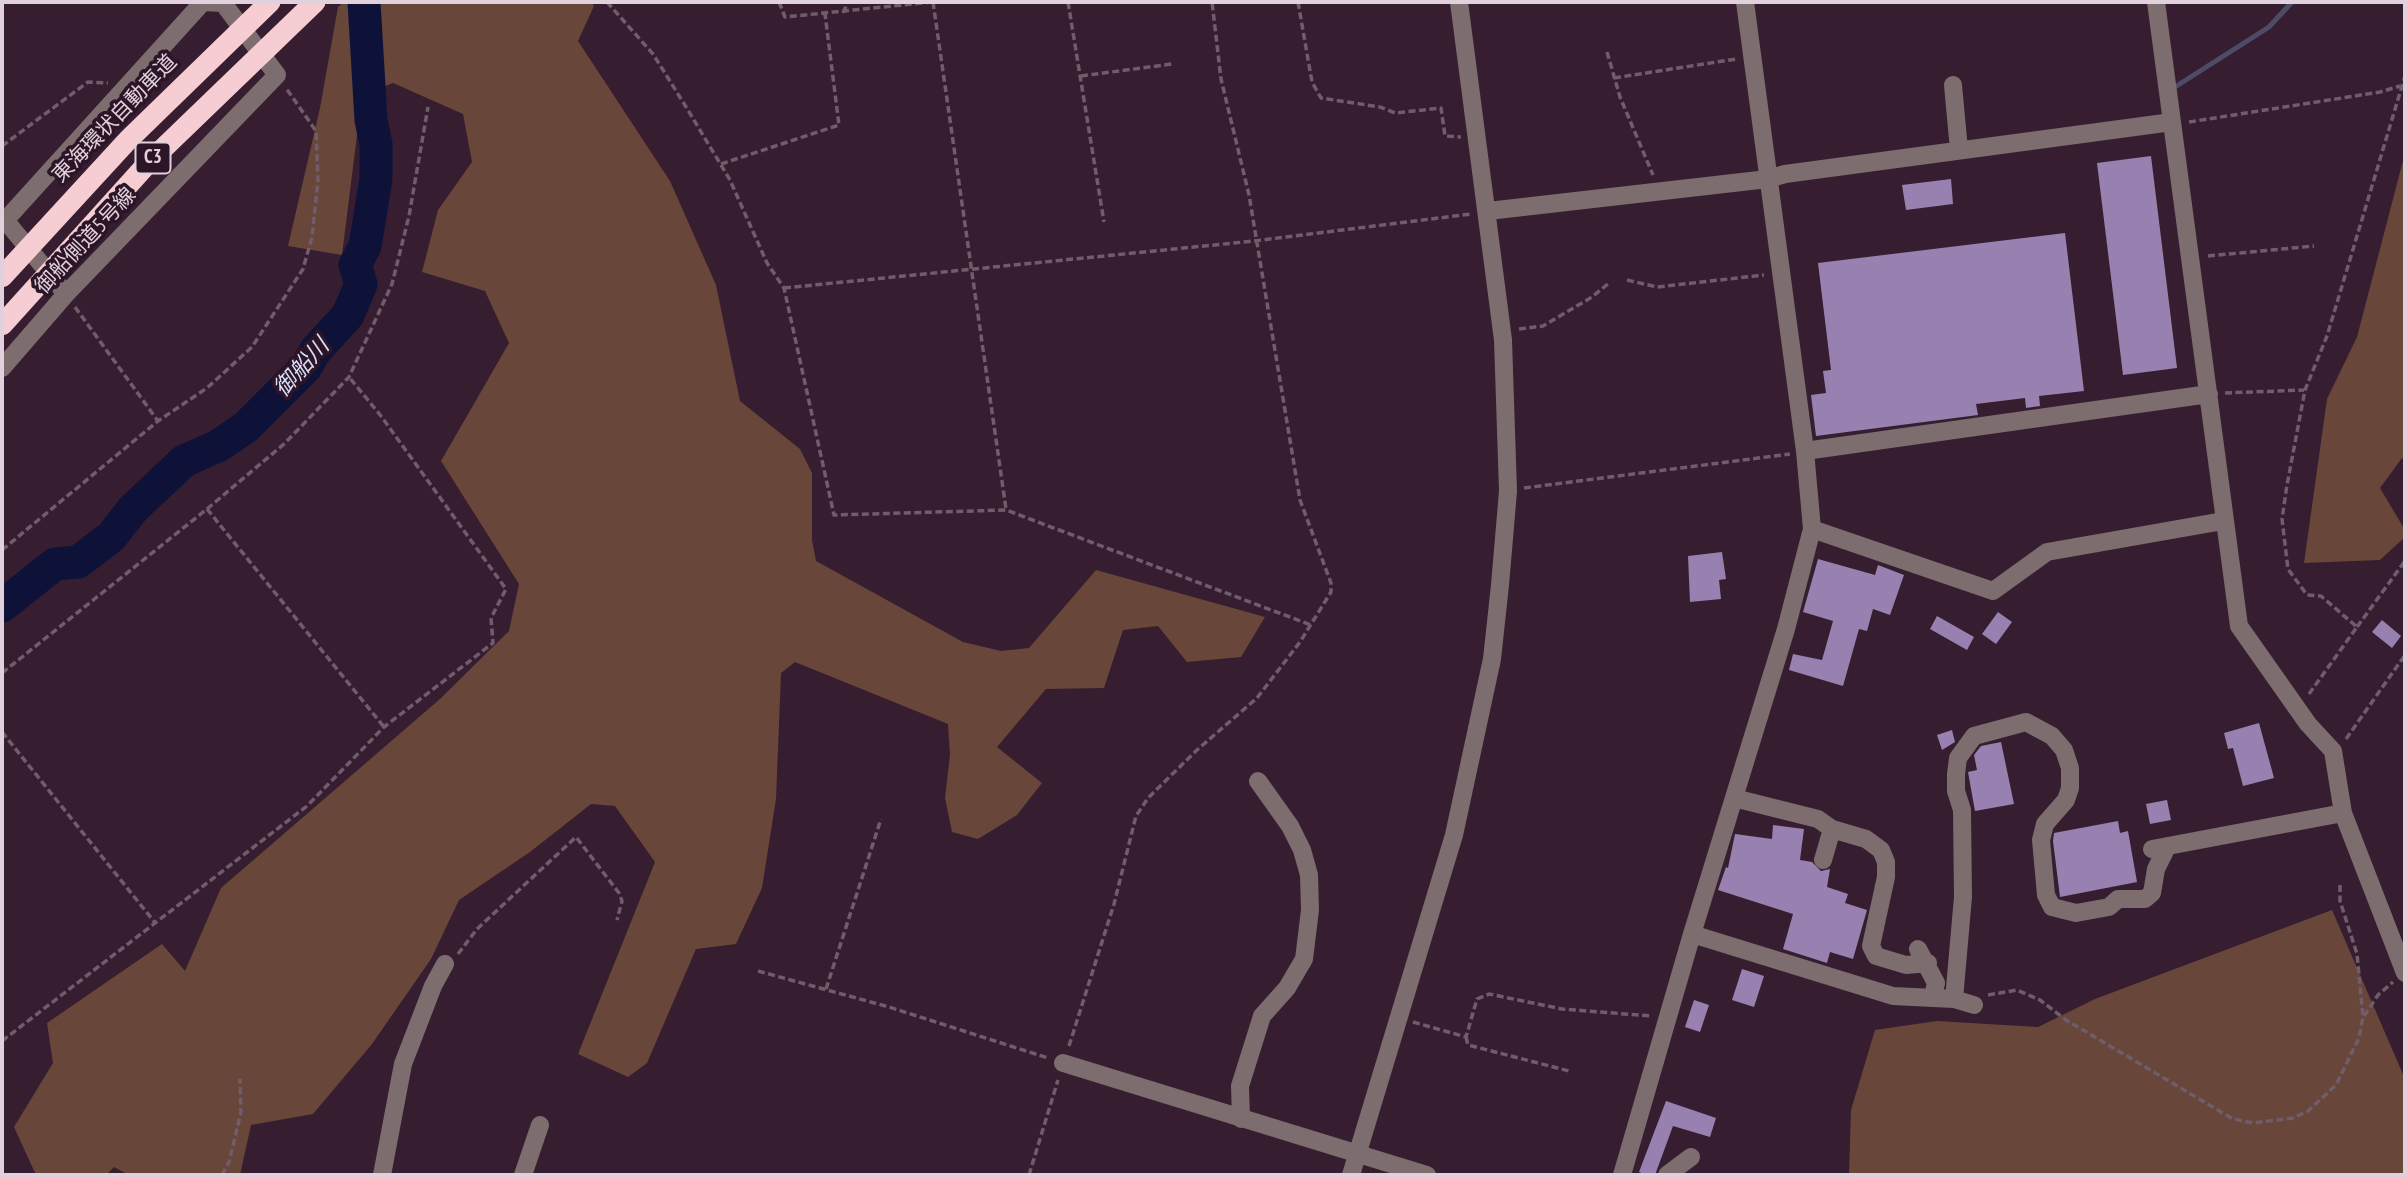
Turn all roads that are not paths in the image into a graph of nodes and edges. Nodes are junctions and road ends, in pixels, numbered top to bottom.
1 (203, 2) edge
2 (270, 2) edge
3 (315, 2) edge
4 (1459, 2) edge
5 (1745, 2) edge
6 (2156, 2) edge
7 (1953, 85) dead end
8 (2172, 122) junction
9 (1959, 150) junction
10 (1768, 179) junction
11 (1488, 211) junction
12 (3, 222) edge
13 (2, 277) edge
14 (66, 294) junction
15 (2, 325) edge
16 (2, 368) edge
17 (2208, 394) junction
18 (1805, 450) junction
19 (2223, 521) junction
20 (1812, 529) junction
21 (1258, 781) dead end
22 (1734, 798) junction
23 (2343, 813) junction
24 (1832, 829) junction
25 (1823, 860) dead end
26 (1692, 934) junction
27 (445, 964) road end
28 (2401, 976) edge
29 (1933, 997) junction
30 (1954, 999) junction
31 (1975, 1005) road end
32 (1063, 1063) road end
33 (1241, 1119) junction
34 (540, 1125) dead end
35 (1357, 1154) junction
36 (1691, 1157) dead end
37 (382, 1175) edge
38 (523, 1175) edge
39 (1351, 1175) edge
40 (1427, 1175) edge
41 (1622, 1175) edge
42 (1667, 1175) edge

1 - 12 street
1 - 14 street, 御船側道5号線
2 - 13 highway, 東海環状自動車道 / C3
3 - 15 highway, C3
4 - 11 street
5 - 10 street
6 - 8 street
7 - 9 street
8 - 9 street
8 - 17 street
9 - 10 street
10 - 11 street
10 - 18 street
11 - 35 street
12 - 14 street
14 - 16 street, 御船側道5号線
17 - 18 street
17 - 19 street
18 - 20 street
19 - 20 street
19 - 23 street
20 - 22 street
21 - 33 street
22 - 24 street
22 - 26 street
23 - 28 street
23 - 30 street
24 - 25 street
24 - 29 street
26 - 29 street
26 - 41 street
27 - 37 street
29 - 30 street
30 - 31 street
32 - 33 street
33 - 35 street
34 - 38 street
35 - 39 street
35 - 40 street
36 - 42 street

